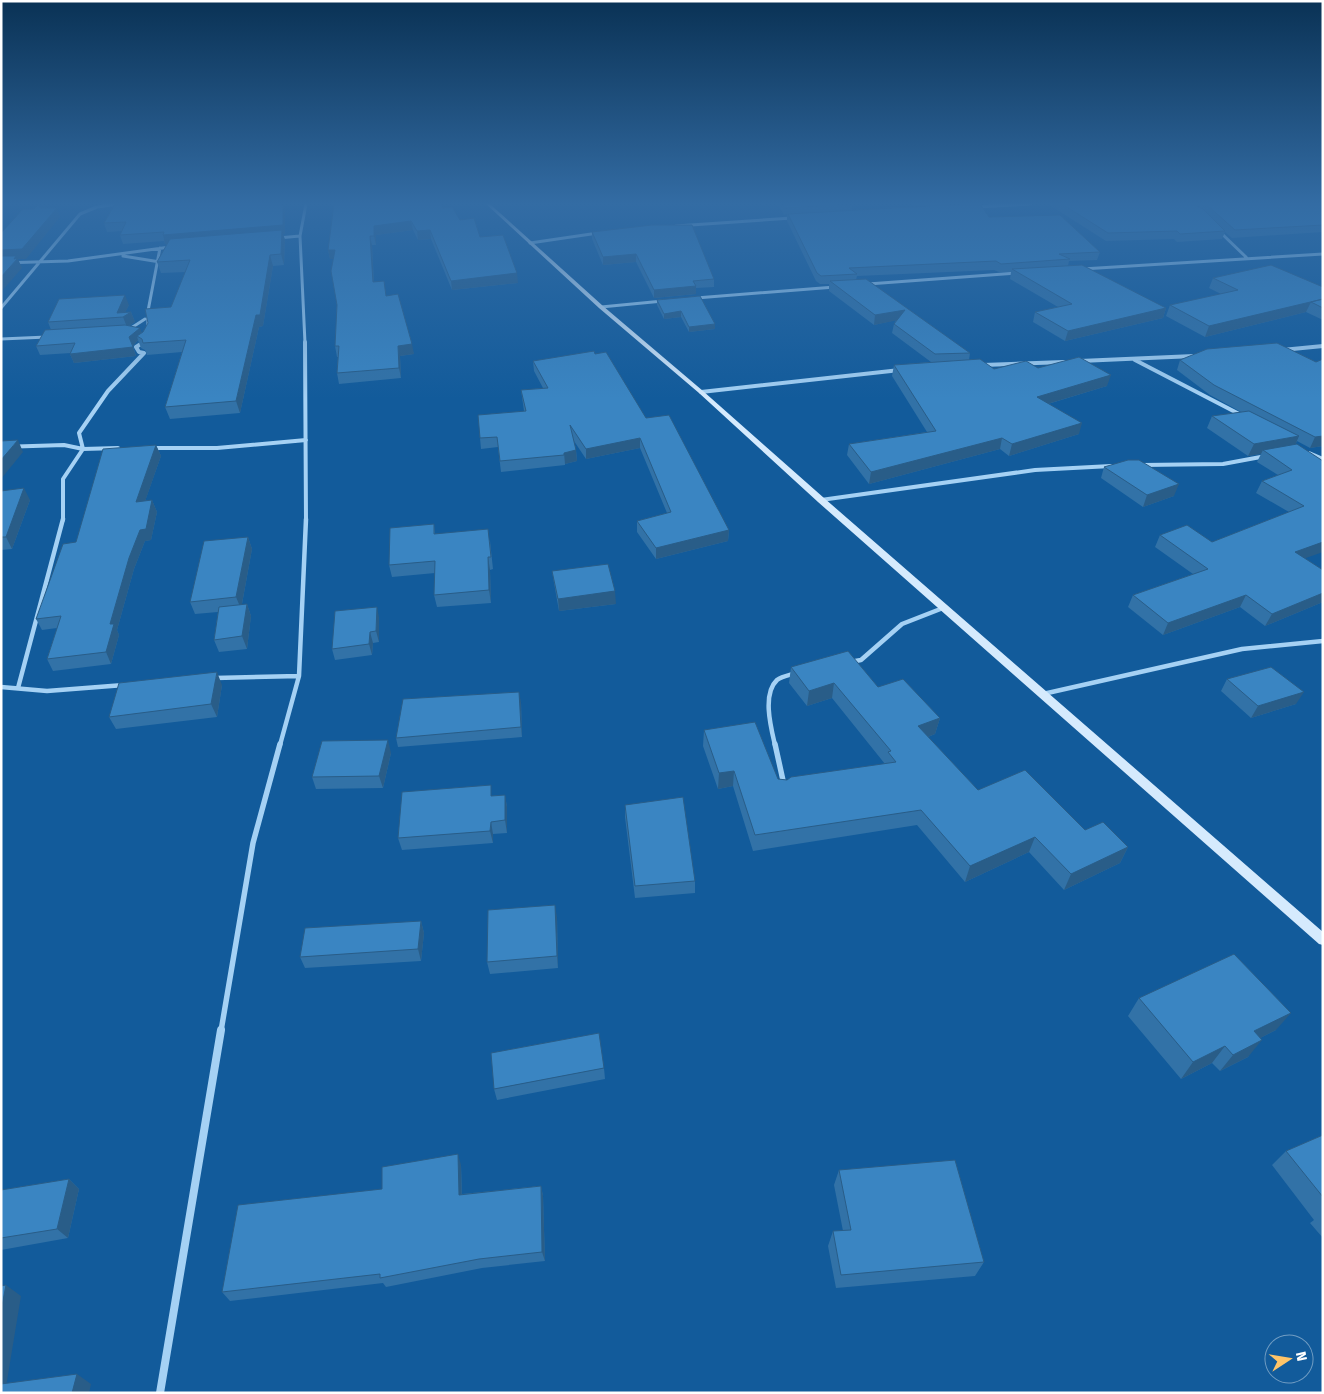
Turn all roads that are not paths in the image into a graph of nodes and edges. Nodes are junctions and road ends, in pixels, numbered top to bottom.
1 (32, 269) edge
2 (158, 269) edge
3 (302, 269) edge
4 (559, 269) edge
5 (1021, 273) edge
6 (863, 284) edge
7 (844, 286) edge
8 (687, 299) edge
9 (668, 301) edge
10 (601, 307) junction
11 (1, 308) edge
12 (146, 319) junction
13 (128, 330) junction
14 (119, 331) edge
15 (135, 332) edge
16 (142, 333) edge
17 (149, 334) junction
18 (56, 336) edge
19 (1, 339) edge
20 (1323, 347) edge
21 (1280, 350) edge
22 (1196, 356) edge
23 (1135, 359) junction
24 (1068, 362) edge
25 (1077, 362) edge
26 (973, 366) edge
27 (908, 370) edge
28 (701, 392) junction
29 (1247, 418) edge
30 (306, 440) junction
31 (1, 448) edge
32 (83, 448) junction
33 (122, 448) edge
34 (140, 448) edge
35 (1303, 450) edge
36 (1276, 454) edge
37 (1323, 459) edge
38 (1136, 465) edge
39 (1118, 466) edge
40 (821, 500) junction
41 (943, 608) junction
42 (1322, 643) edge
43 (843, 663) edge
44 (799, 671) edge
45 (299, 676) junction
46 (205, 678) edge
47 (136, 684) edge
48 (1, 687) edge
49 (18, 688) junction
50 (1042, 694) junction
51 (785, 791) edge
52 (1323, 940) edge
53 (160, 1393) edge

1 - 11 street
2 - 12 street
3 - 30 street
4 - 10 main road
5 - 6 street
7 - 8 street
9 - 10 street
10 - 28 main road
12 - 13 street
12 - 17 street
13 - 14 street
13 - 15 street
16 - 17 street
17 - 32 street
18 - 19 street
20 - 21 street
22 - 23 street
23 - 25 street
23 - 29 street
24 - 26 street
27 - 28 street
28 - 40 main road
30 - 34 street
30 - 45 street
31 - 32 street
32 - 33 street
32 - 49 street
35 - 37 street
36 - 38 street
39 - 40 street
40 - 41 main road
41 - 43 street
41 - 50 main road
42 - 50 street
44 - 51 street
45 - 46 street
45 - 53 street
47 - 49 street
48 - 49 street
50 - 52 main road

